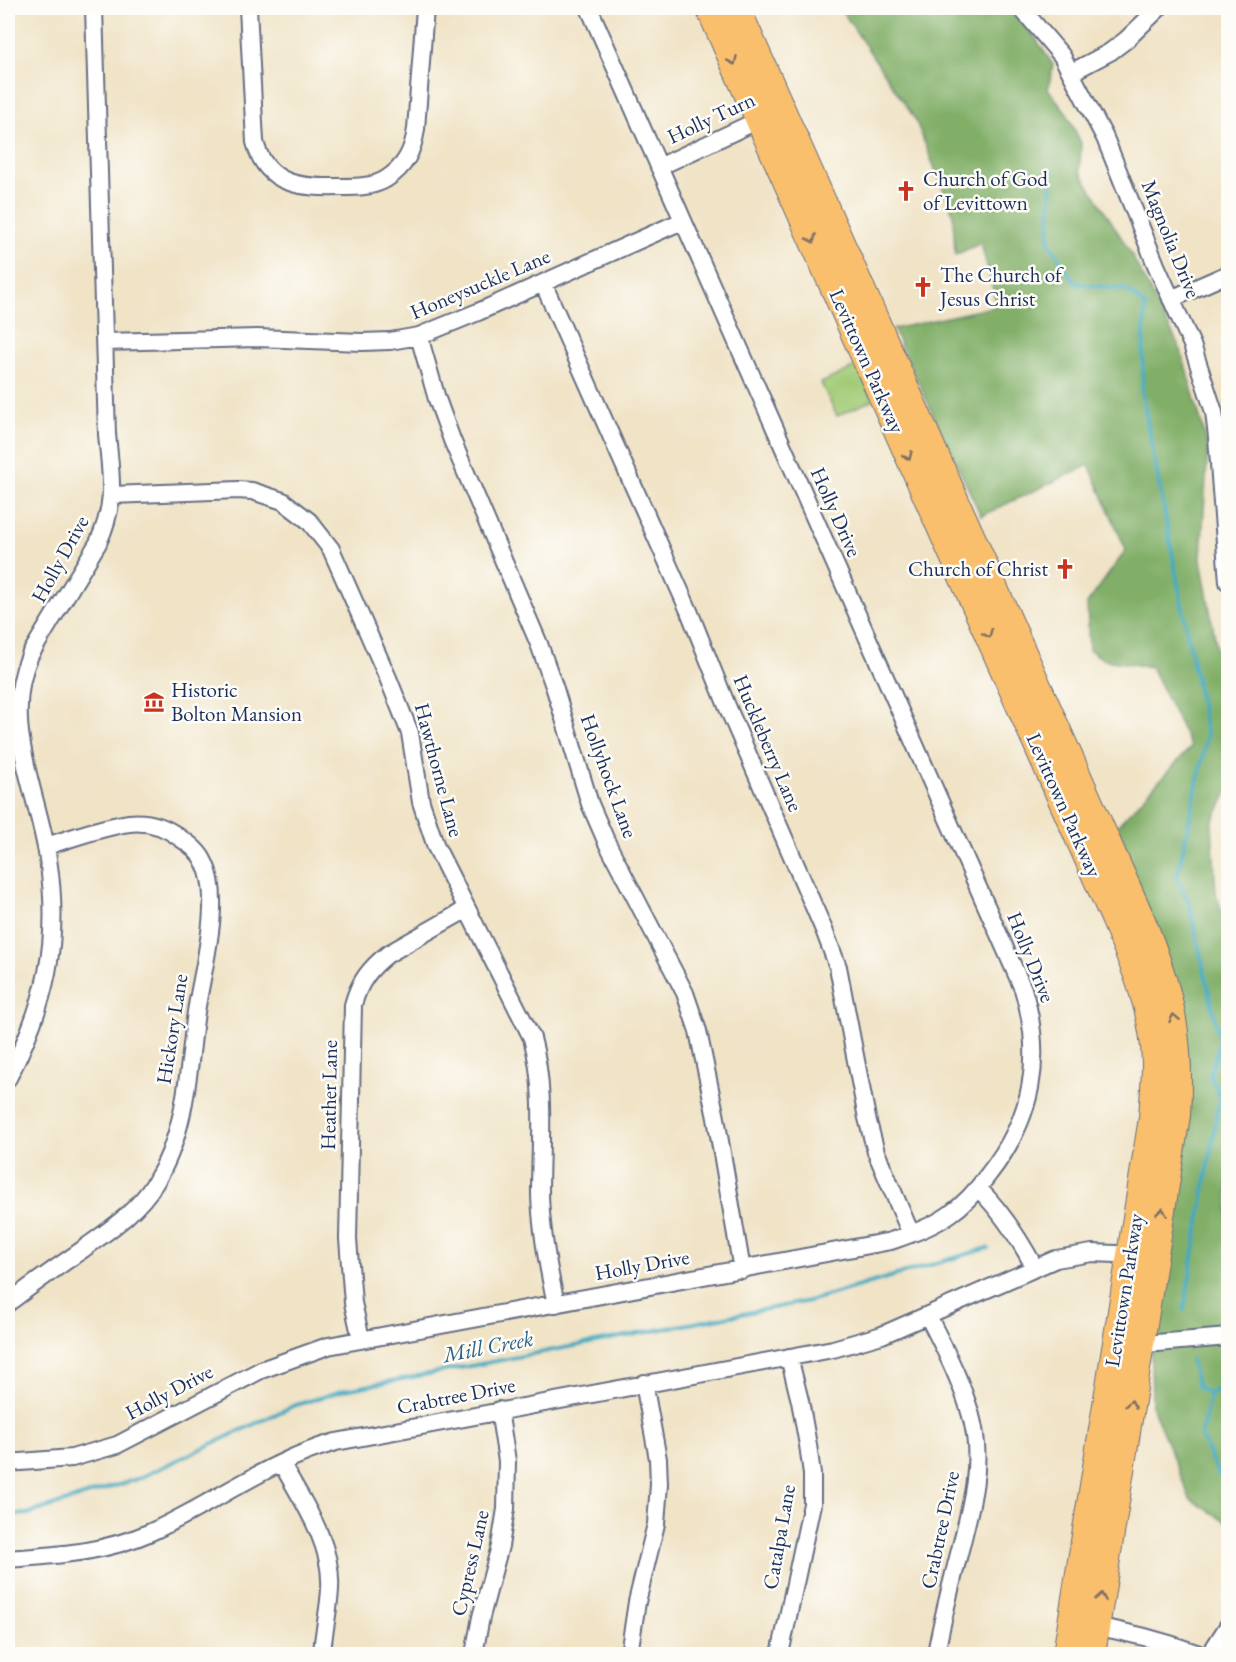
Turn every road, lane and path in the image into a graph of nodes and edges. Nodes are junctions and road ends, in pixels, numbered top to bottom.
1 (94, 8) edge
2 (248, 8) edge
3 (425, 8) edge
4 (588, 8) edge
5 (709, 8) edge
6 (737, 8) edge
7 (1021, 8) edge
8 (1159, 8) edge
9 (1071, 72) junction
10 (782, 109) junction
11 (759, 120) junction
12 (659, 167) junction
13 (682, 221) junction
14 (1228, 274) edge
15 (543, 283) junction
16 (1171, 299) junction
17 (419, 336) junction
18 (105, 342) junction
19 (1223, 436) edge
20 (112, 495) junction
21 (1228, 582) edge
22 (16, 668) edge
23 (46, 846) junction
24 (467, 909) junction
25 (8, 1078) edge
26 (978, 1188) junction
27 (911, 1234) junction
28 (1130, 1254) junction
29 (1155, 1255) junction
30 (1035, 1268) junction
31 (742, 1270) junction
32 (8, 1303) edge
33 (556, 1304) junction
34 (928, 1316) junction
35 (1228, 1337) edge
36 (361, 1339) junction
37 (1141, 1344) junction
38 (1115, 1348) junction
39 (789, 1357) junction
40 (644, 1383) junction
41 (499, 1410) junction
42 (8, 1463) edge
43 (282, 1464) junction
44 (8, 1559) edge
45 (1071, 1623) junction
46 (1228, 1626) edge
47 (1096, 1627) junction
48 (322, 1654) edge
49 (474, 1654) edge
50 (629, 1654) edge
51 (780, 1654) edge
52 (936, 1654) edge
53 (1066, 1654) edge
54 (1092, 1654) edge
55 (1199, 1654) edge
56 (1210, 1654) edge

1 - 18 street, Holly Drive
2 - 3 street
4 - 12 street, Holly Drive
5 -> 11 main road, Levittown Parkway
6 - 10 main road, Levittown Parkway
7 - 9 street, Magnolia Drive
8 - 9 street
9 - 16 street, Magnolia Drive
10 - 11 street, Holly Turn
29 -> 10 main road, Levittown Parkway
11 - 12 street, Holly Turn
11 -> 28 main road, Levittown Parkway
12 - 13 street, Holly Drive
13 - 15 street, Honeysuckle Lane
13 - 26 street, Holly Drive
14 - 16 street
15 - 17 street, Honeysuckle Lane
15 - 27 street, Huckleberry Lane
16 - 19 street, Magnolia Drive
17 - 18 street, Honeysuckle Lane
17 - 31 street, Hollyhock Lane
18 - 20 street, Holly Drive
19 - 21 street, Magnolia Drive
20 - 22 street, Holly Drive
20 - 24 street, Hawthorne Lane
22 - 23 street, Holly Drive
23 - 25 street, Holly Drive
23 - 32 street, Hickory Lane
24 - 33 street, Hawthorne Lane
24 - 36 street, Heather Lane
26 - 27 street, Holly Drive
26 - 30 street
27 - 31 street, Holly Drive
28 - 29 street, Crabtree Drive
28 - 30 street, Crabtree Drive
28 - 38 main road, Levittown Parkway
29 - 37 main road, Levittown Parkway
30 - 34 street, Crabtree Drive
31 - 33 street, Holly Drive
33 - 36 street, Holly Drive
34 - 39 street, Crabtree Drive
34 - 52 street, Crabtree Drive
35 - 37 street
36 - 42 street, Holly Drive
37 - 38 street
47 -> 37 main road, Levittown Parkway
38 - 45 main road, Levittown Parkway
39 - 40 street, Crabtree Drive
39 - 51 street, Catalpa Lane
40 - 41 street, Crabtree Drive
40 - 50 street
41 - 43 street, Crabtree Drive
41 - 49 street, Cypress Lane
43 - 44 street, Crabtree Drive
43 - 48 street
45 - 47 street
45 - 53 main road, Levittown Parkway
46 - 56 street
47 - 54 main road, Levittown Parkway
47 - 55 street

